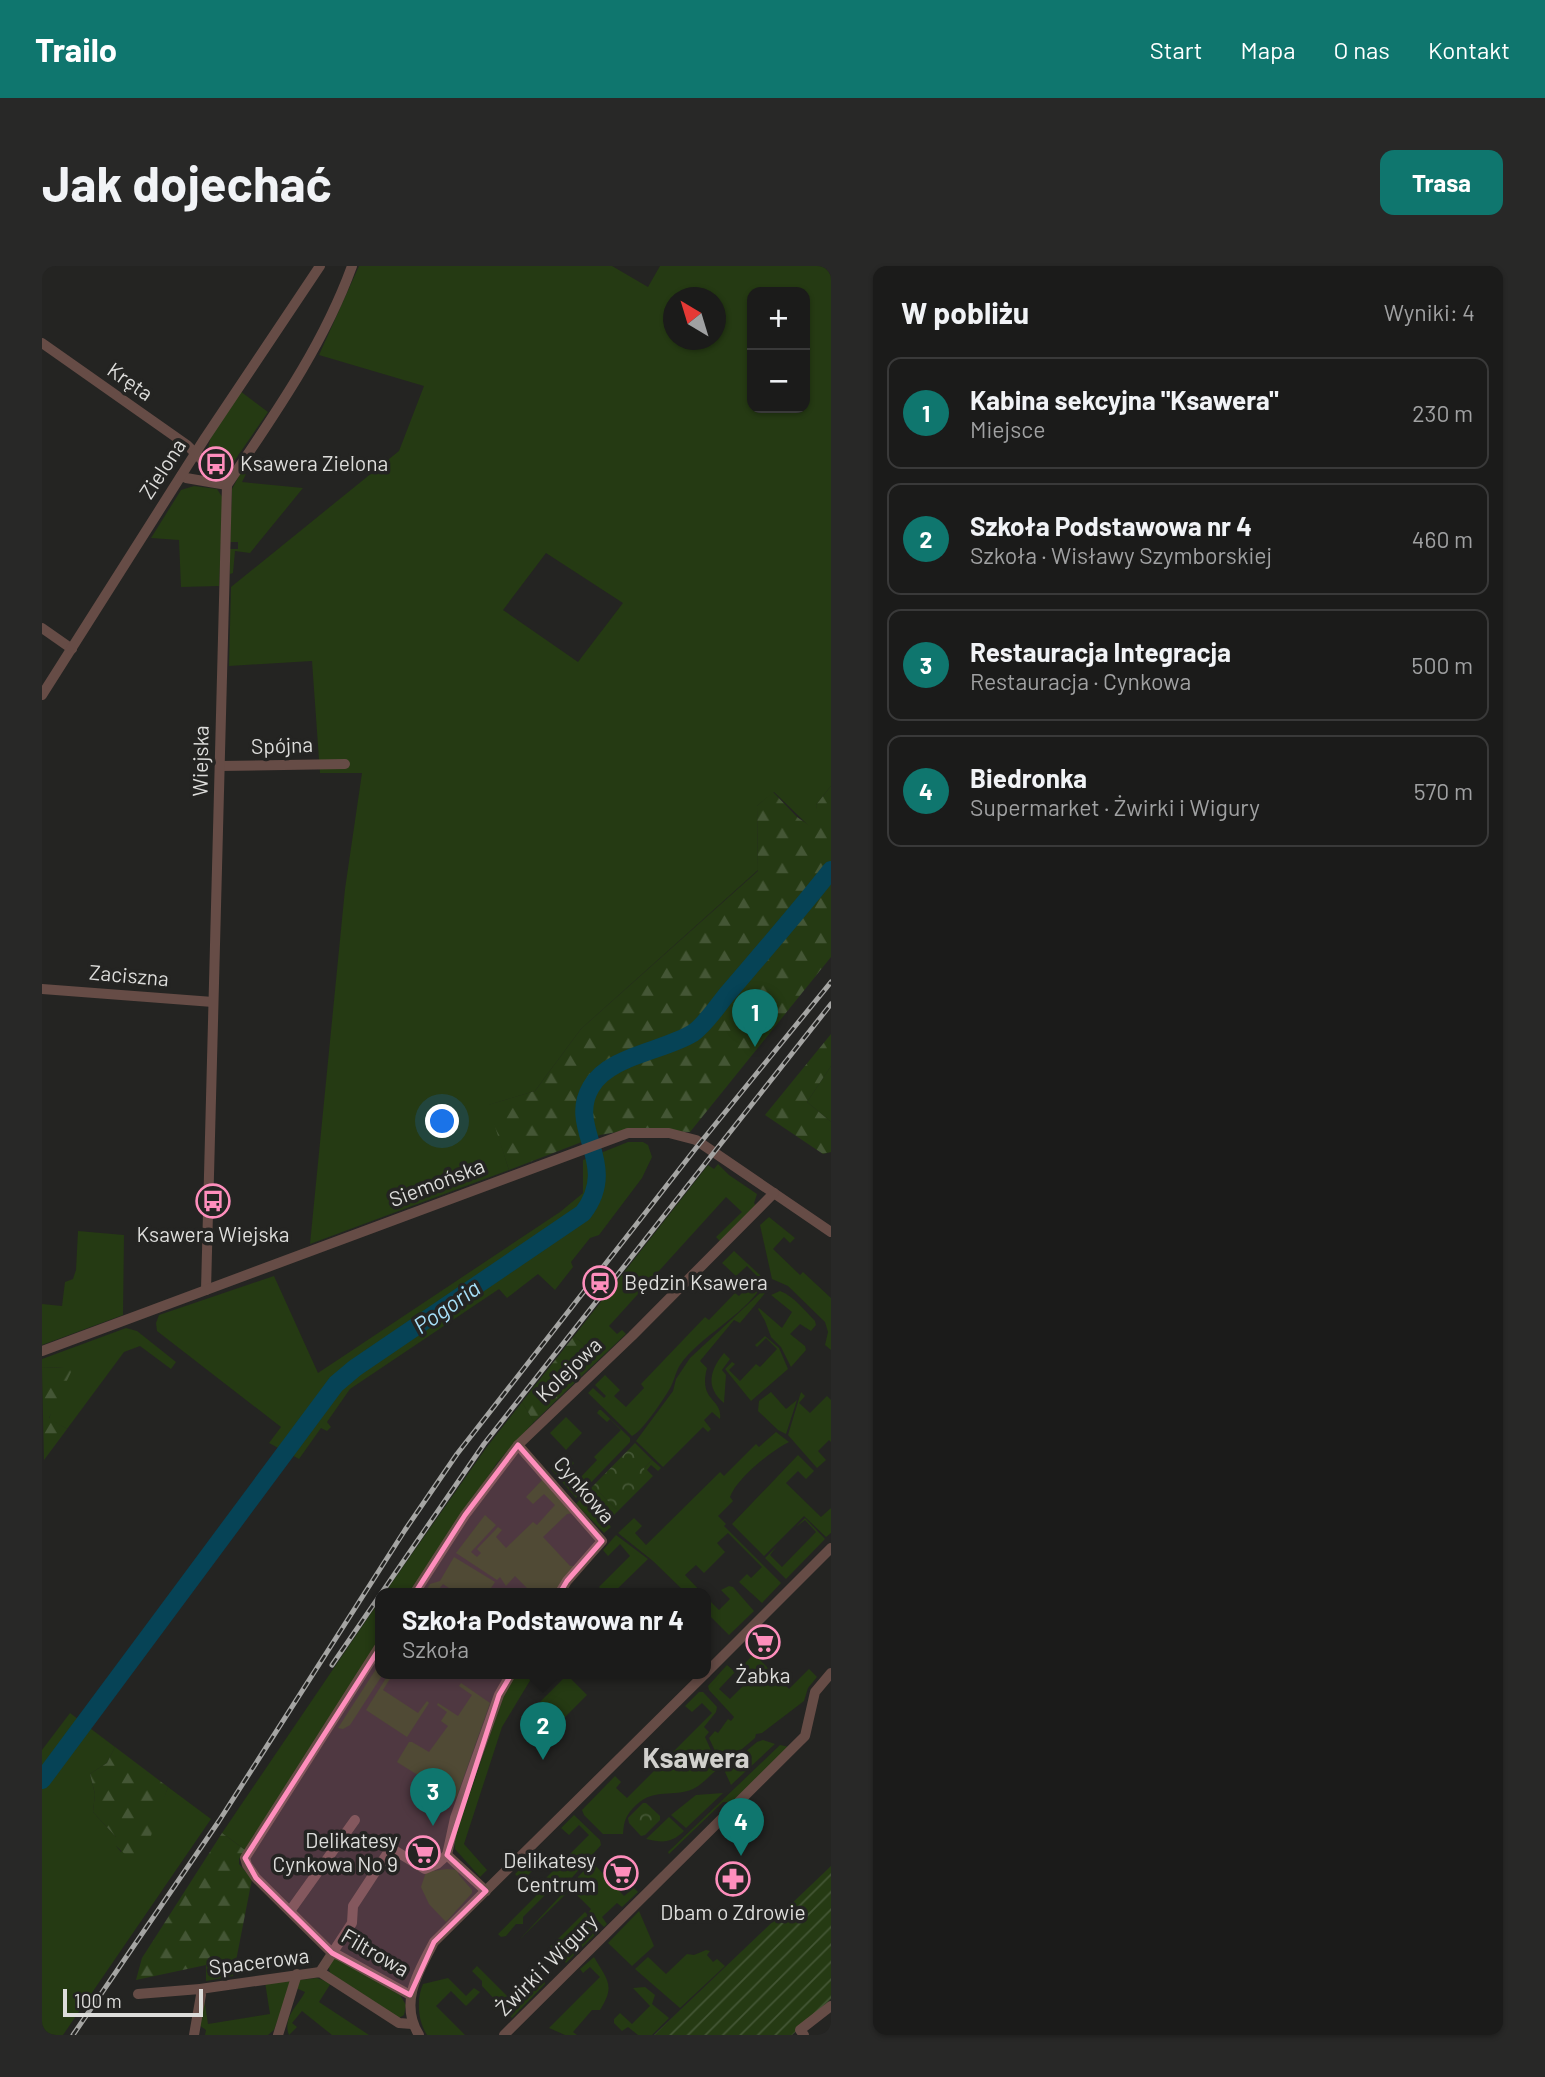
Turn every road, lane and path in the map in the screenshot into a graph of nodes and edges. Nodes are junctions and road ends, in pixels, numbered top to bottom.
1 (320, 266) edge
2 (352, 266) edge
3 (42, 344) edge
4 (196, 452) junction
5 (182, 475) junction
6 (227, 485) junction
7 (42, 628) edge
8 (72, 649) junction
9 (42, 695) edge
10 (345, 764) dead end
11 (220, 766) junction
12 (42, 989) edge
13 (213, 1002) junction
14 (774, 1193) junction
15 (831, 1232) edge
16 (206, 1290) junction
17 (42, 1351) edge
18 (518, 1445) junction
19 (831, 1548) edge
20 (418, 1588) edge
21 (563, 1588) edge
22 (375, 1654) edge
23 (711, 1668) edge
24 (831, 1673) edge
25 (508, 1679) edge
26 (700, 1679) edge
27 (355, 1820) dead end
28 (447, 1855) junction
29 (486, 1891) junction
30 (290, 1911) junction
31 (332, 1953) junction
32 (320, 1972) junction
33 (297, 1974) junction
34 (200, 1989) junction
35 (138, 1994) dead end
36 (410, 1995) junction
37 (831, 2006) edge
38 (412, 2024) junction
39 (194, 2035) edge
40 (278, 2035) edge
41 (418, 2035) edge
42 (504, 2035) edge
43 (804, 2035) edge

1 - 4 street, Zielona
2 - 6 street
3 - 4 street, Kręta
4 - 5 street, Zielona
4 - 6 street, Kręta
5 - 6 street
5 - 8 street, Zielona
6 - 11 street, Wiejska
7 - 8 street
8 - 9 street, Zielona
10 - 11 street, Spójna
11 - 13 street, Wiejska
12 - 13 street, Zaciszna
13 - 16 street, Wiejska
14 - 15 street, Siemońska
14 - 16 street, Siemońska
14 - 18 street, Kolejowa
16 - 17 street, Siemońska
18 - 20 street, Kolejowa
18 - 21 street, Cynkowa
19 - 23 street
22 - 30 street, Filtrowa
24 - 42 street, Żwirki i Wigury
25 - 28 street
26 - 29 street
27 - 30 street
28 - 29 street
28 - 31 street
29 - 36 street
30 - 31 street, Filtrowa
31 - 32 street
31 - 36 street, Filtrowa
32 - 33 street, Spacerowa
32 - 38 street, Spacerowa
33 - 34 street, Spacerowa
33 - 40 street
34 - 35 street, Spacerowa
34 - 39 street
36 - 38 street
37 - 43 street
38 - 41 street

